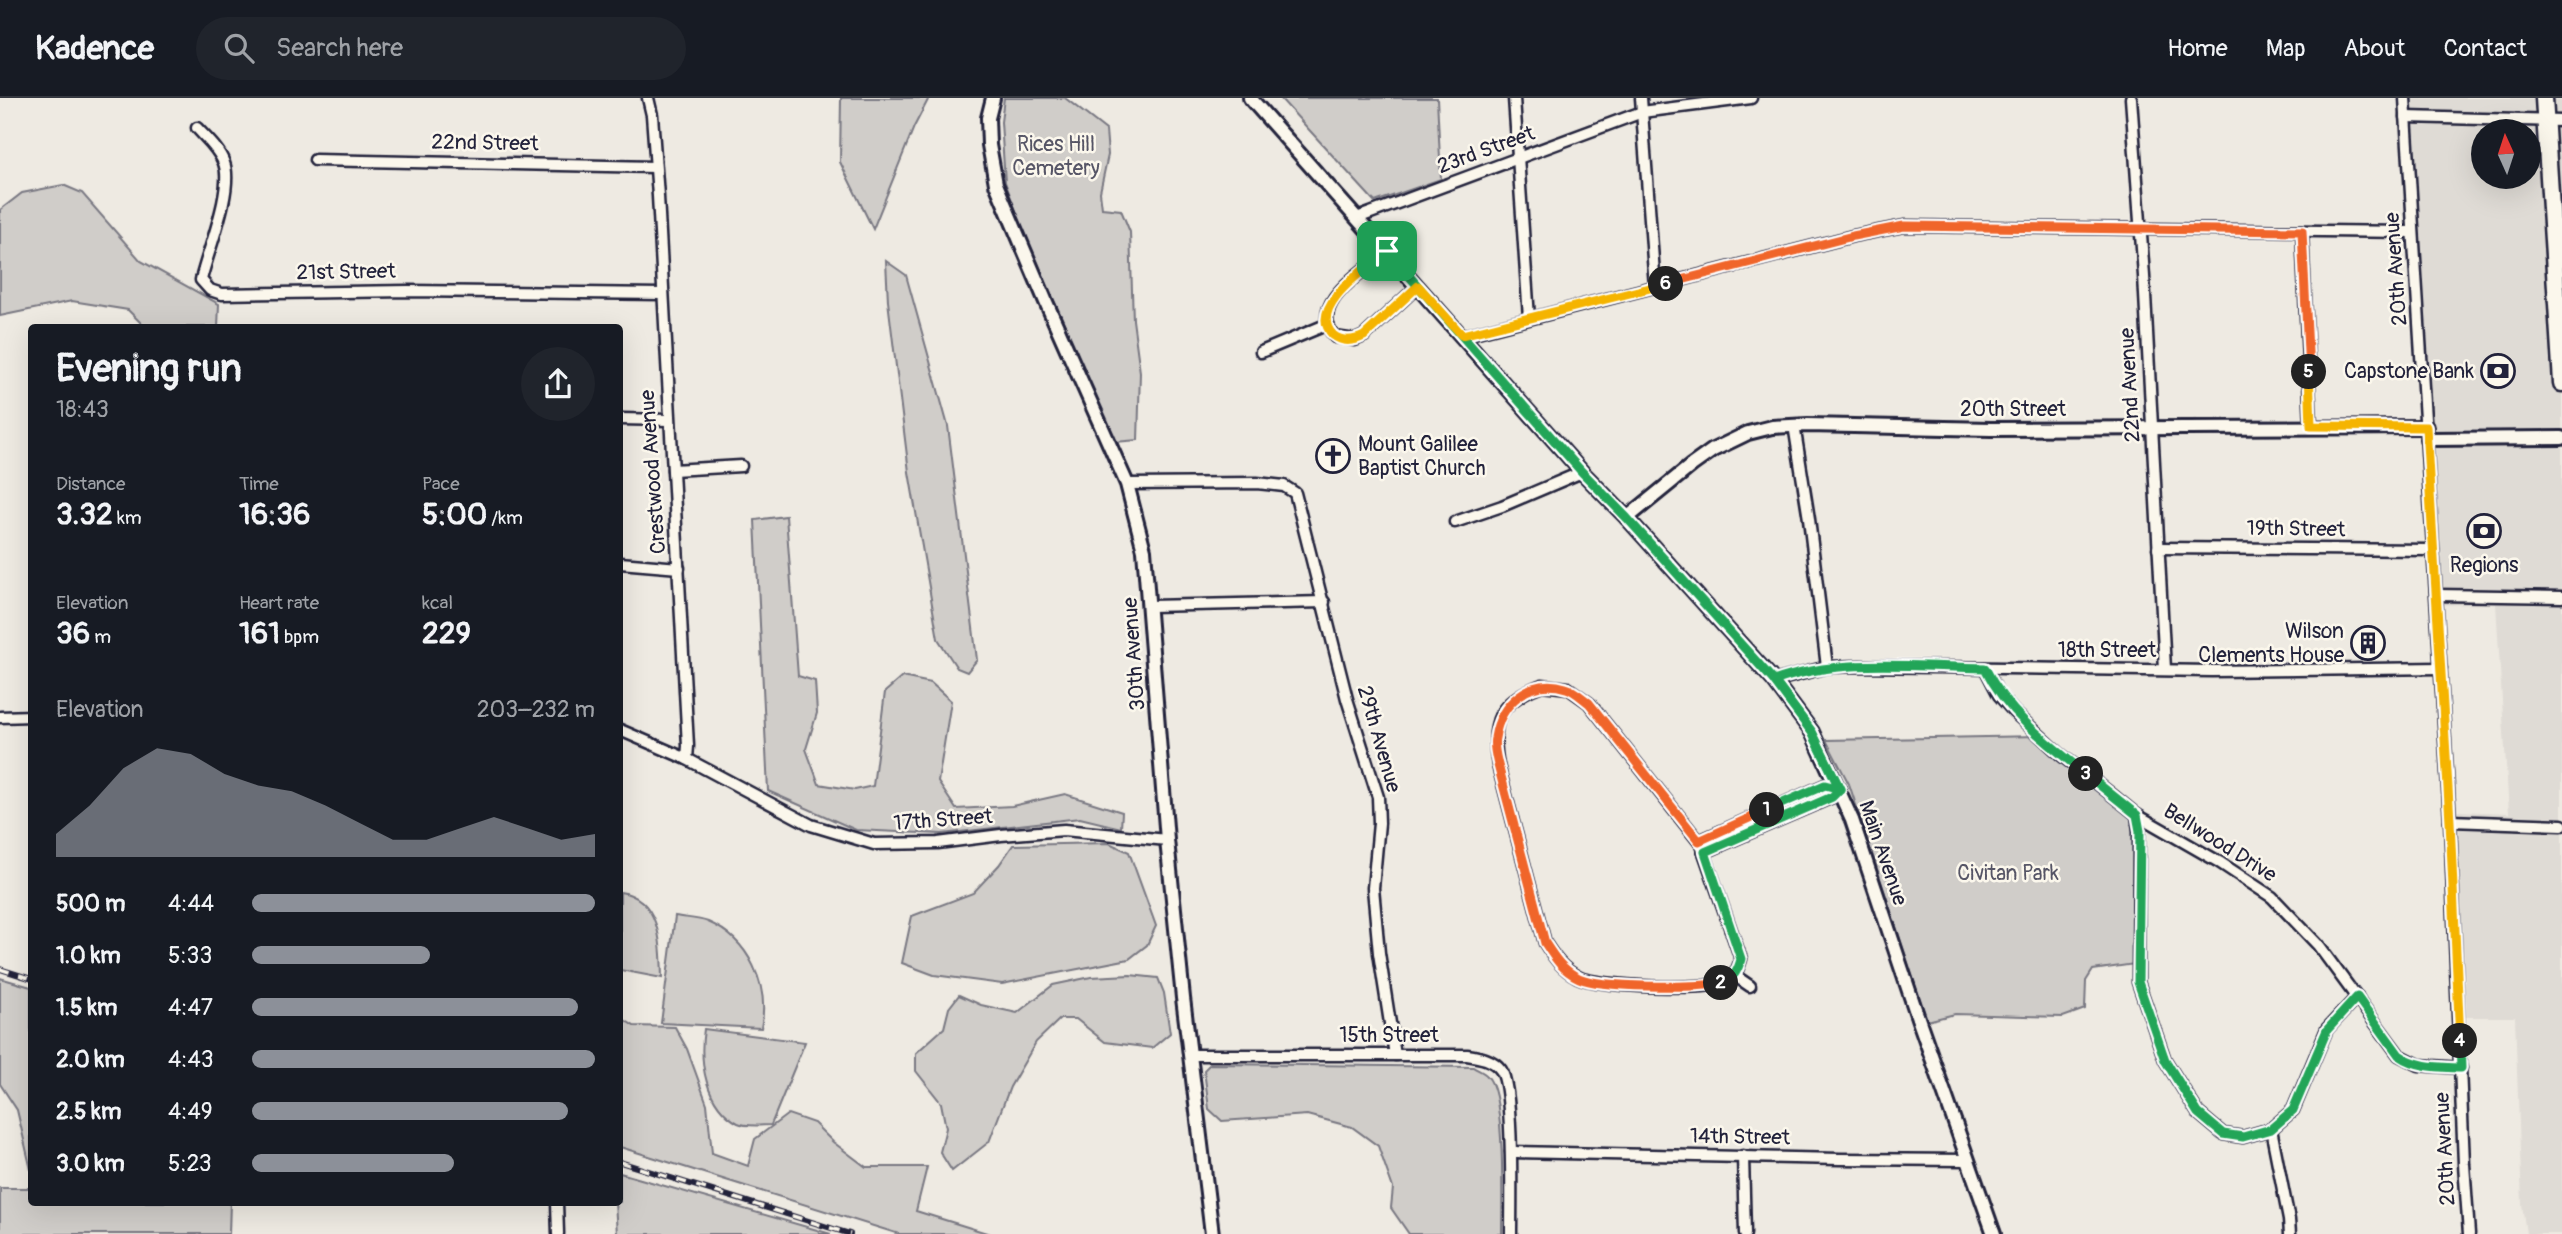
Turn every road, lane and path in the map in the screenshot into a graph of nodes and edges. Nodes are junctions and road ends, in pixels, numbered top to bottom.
1 (648, 98) edge
2 (993, 98) edge
3 (1250, 98) edge
4 (1514, 98) edge
5 (1641, 98) edge
6 (1751, 98) edge
7 (2131, 98) edge
8 (2405, 98) edge
9 (2544, 98) edge
10 (1642, 112) junction
11 (2406, 117) junction
12 (2545, 121) junction
13 (2562, 121) edge
14 (197, 128) dead end
15 (315, 160) dead end
16 (1518, 160) junction
17 (655, 167) junction
18 (1357, 218) junction
19 (2140, 229) junction
20 (2302, 231) junction
21 (2412, 232) junction
22 (1387, 251) junction
23 (1418, 286) junction
24 (1655, 287) junction
25 (662, 294) junction
26 (1529, 318) junction
27 (1328, 324) junction
28 (1462, 335) junction
29 (1261, 352) dead end
30 (2562, 383) edge
31 (623, 419) edge
32 (669, 420) junction
33 (1794, 425) junction
34 (2311, 426) junction
35 (2150, 428) junction
36 (2427, 433) junction
37 (2562, 438) edge
38 (740, 466) dead end
39 (673, 470) junction
40 (1582, 472) junction
41 (1127, 484) junction
42 (1627, 518) junction
43 (1455, 522) dead end
44 (2158, 548) junction
45 (2432, 550) junction
46 (623, 563) edge
47 (678, 568) junction
48 (2437, 595) junction
49 (2562, 597) edge
50 (1324, 602) junction
51 (1150, 606) junction
52 (1827, 667) junction
53 (1985, 668) junction
54 (2441, 668) junction
55 (2165, 669) junction
56 (1774, 681) junction
57 (28, 716) edge
58 (0, 717) edge
59 (623, 731) edge
60 (687, 759) junction
61 (1840, 789) junction
62 (2137, 815) junction
63 (2450, 821) junction
64 (2562, 825) edge
65 (1167, 840) junction
66 (1699, 841) junction
67 (1705, 852) junction
68 (1734, 975) junction
69 (1750, 986) dead end
70 (2357, 997) junction
71 (1190, 1055) junction
72 (1395, 1055) junction
73 (2461, 1068) junction
74 (2271, 1129) junction
75 (1511, 1152) junction
76 (1743, 1156) junction
77 (1968, 1160) junction
78 (557, 1206) edge
79 (558, 1234) edge
80 (1212, 1234) edge
81 (1511, 1234) edge
82 (1745, 1234) edge
83 (1994, 1234) edge
84 (2290, 1234) edge
85 (2469, 1234) edge

1 - 17 street, Crestwood Avenue
2 - 41 street, 30th Avenue
3 - 18 street, Main Avenue
4 - 16 street
5 - 10 street
6 - 10 street, 23rd Street
7 - 19 street, 22nd Avenue
8 - 11 street, 20th Avenue
9 - 12 highway
10 - 16 street, 23rd Street
10 - 24 street
11 - 12 street
11 - 21 street, 20th Avenue
12 - 13 street
12 - 30 highway
14 - 25 street, 21st Street
15 - 17 street, 22nd Street
16 - 18 street, 23rd Street
16 - 26 street
17 - 25 street, Crestwood Avenue
18 - 22 street, Main Avenue
19 - 20 street
19 - 24 street
19 - 35 street, 22nd Avenue
20 - 21 street
20 - 34 street
21 - 36 street, 20th Avenue
22 - 23 street, Main Avenue
22 - 27 street
23 - 27 street
23 - 28 street, Main Avenue
24 - 26 street
25 - 32 street, Crestwood Avenue
26 - 28 street
27 - 29 street
28 - 40 street, Main Avenue
31 - 32 street
32 - 39 street, Crestwood Avenue
33 - 35 street, 20th Street
33 - 42 street, 20th Street
33 - 52 street
34 - 35 street, 20th Street
34 - 36 street, 20th Street
35 - 44 street, 22nd Avenue
36 - 37 street, 20th Street
36 - 45 street, 20th Avenue
38 - 39 street
39 - 47 street, Crestwood Avenue
40 - 42 street, Main Avenue
40 - 43 street
41 - 50 street, 29th Avenue
41 - 51 street, 30th Avenue
42 - 56 street, Main Avenue
44 - 45 street, 19th Street
44 - 55 street, 22nd Avenue
45 - 48 street, 20th Avenue
46 - 47 street
47 - 60 street, Crestwood Avenue
48 - 49 street
48 - 54 street, 20th Avenue
50 - 51 street
50 - 72 street, 29th Avenue
51 - 65 street, 30th Avenue
52 - 53 street, 18th Street
52 - 56 street, 18th Street
53 - 55 street, 18th Street
53 - 62 street, Bellwood Drive
54 - 55 street, 18th Street
54 - 63 street, 20th Avenue
56 - 61 street, Main Avenue
57 - 58 street
59 - 60 street, 17th Street
60 - 65 street, 17th Street
61 - 66 street
61 - 67 street
61 - 77 street, Main Avenue
62 - 70 street, Bellwood Drive
62 - 74 street
63 - 64 street
63 - 73 street, 20th Avenue
65 - 71 street, 30th Avenue
66 - 67 street
66 - 68 street
67 - 68 street
68 - 69 street
70 - 73 street, Bellwood Drive
70 - 74 street
71 - 72 street, 15th Street
71 - 80 street, 30th Avenue
72 - 75 street, 15th Street
73 - 85 street, 20th Avenue
74 - 84 street
75 - 76 street, 14th Street
75 - 81 street
76 - 77 street, 14th Street
76 - 82 street
77 - 83 street, Main Avenue
78 - 79 street

